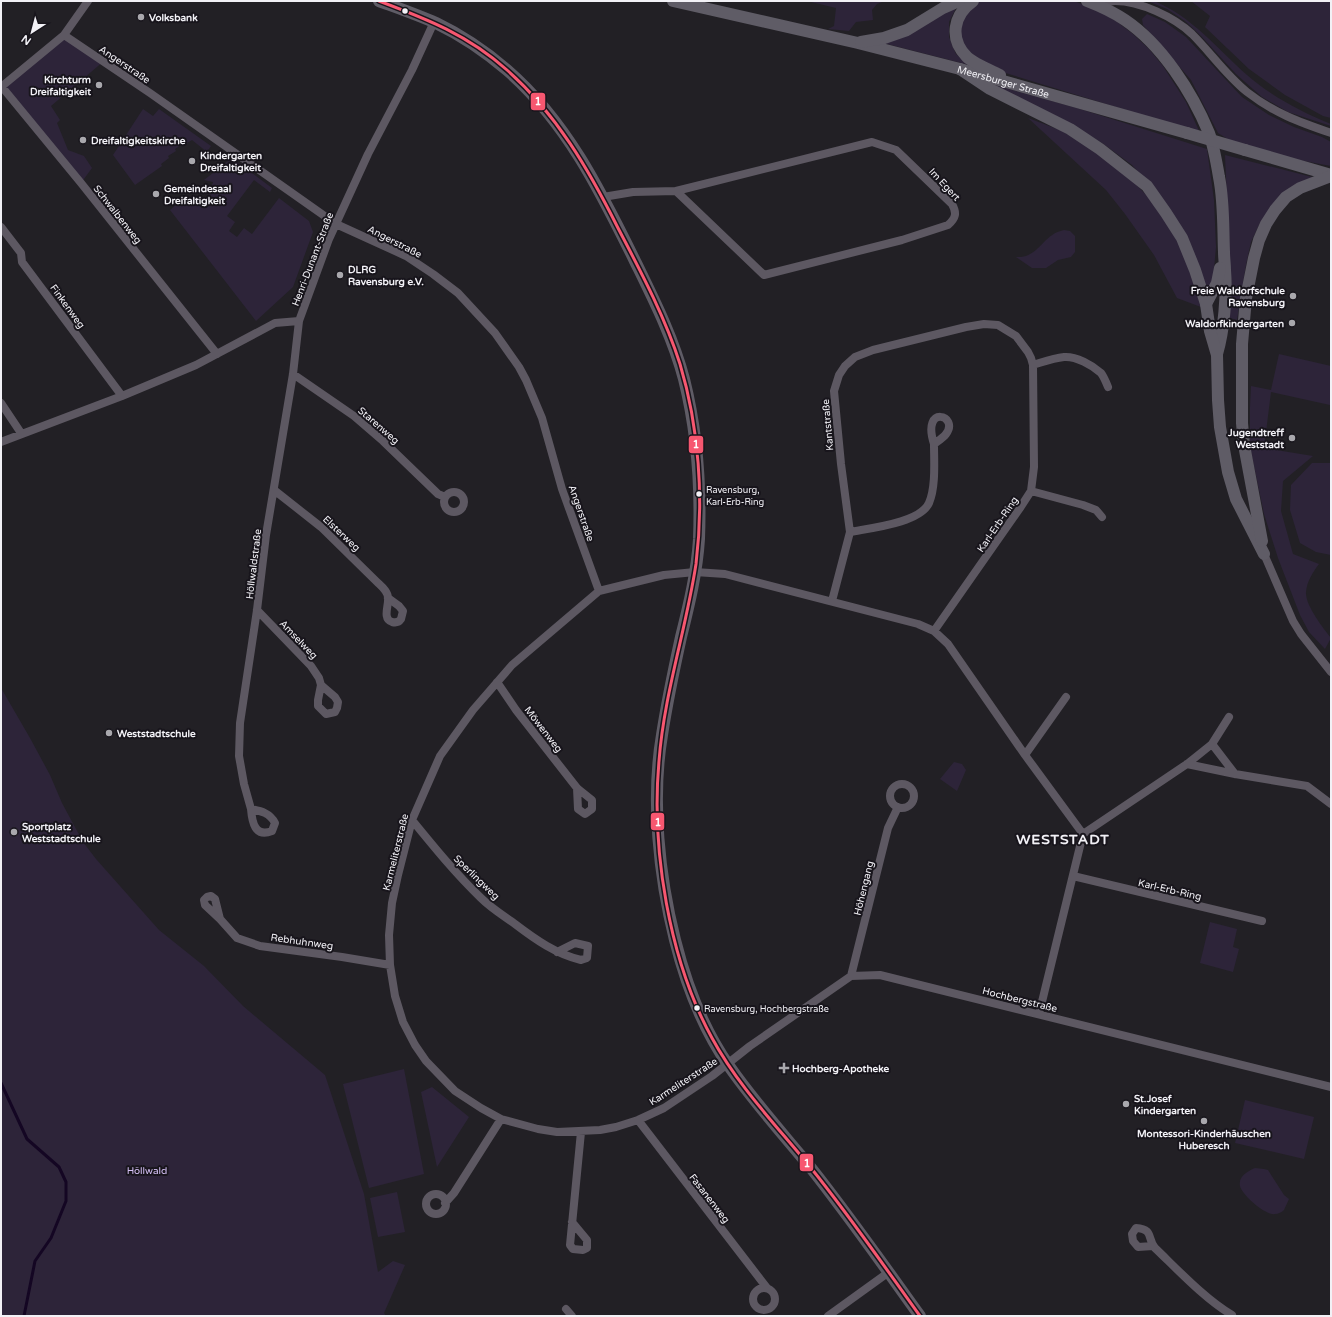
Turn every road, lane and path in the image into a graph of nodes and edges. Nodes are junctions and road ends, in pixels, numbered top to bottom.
1 (88, 1) edge
2 (379, 1) edge
3 (673, 1) edge
4 (959, 1) edge
5 (973, 1) edge
6 (1092, 3) edge
7 (434, 22) junction
8 (64, 35) junction
9 (858, 43) junction
10 (960, 69) junction
11 (1, 87) edge
12 (1022, 87) junction
13 (1331, 133) edge
14 (1331, 175) edge
15 (676, 191) junction
16 (604, 197) junction
17 (336, 224) junction
18 (1, 227) edge
19 (1224, 253) junction
20 (1206, 304) junction
21 (299, 321) junction
22 (217, 354) junction
23 (1217, 355) junction
24 (1033, 365) junction
25 (293, 374) junction
26 (1108, 387) dead end
27 (122, 396) junction
28 (1, 403) edge
29 (21, 433) junction
30 (1, 442) edge
31 (934, 444) dead end
32 (274, 490) junction
33 (1031, 491) junction
34 (445, 497) dead end
35 (1102, 517) dead end
36 (850, 532) junction
37 (1264, 554) junction
38 (695, 572) junction
39 (599, 591) junction
40 (388, 598) dead end
41 (832, 601) junction
42 (257, 610) junction
43 (934, 631) junction
44 (1331, 672) edge
45 (497, 682) junction
46 (321, 685) dead end
47 (1066, 697) dead end
48 (1229, 717) dead end
49 (1212, 744) junction
50 (1025, 755) junction
51 (1187, 764) junction
52 (1235, 774) junction
53 (577, 788) dead end
54 (1331, 804) edge
55 (898, 807) dead end
56 (251, 809) dead end
57 (412, 820) junction
58 (1083, 834) junction
59 (1073, 876) junction
60 (220, 919) dead end
61 (1262, 921) dead end
62 (557, 952) dead end
63 (390, 965) junction
64 (851, 976) junction
65 (1039, 1014) junction
66 (727, 1064) junction
67 (1331, 1087) edge
68 (501, 1119) junction
69 (638, 1120) junction
70 (581, 1132) junction
71 (445, 1203) dead end
72 (572, 1222) dead end
73 (1153, 1246) dead end
74 (889, 1272) junction
75 (767, 1288) dead end
76 (566, 1309) dead end
77 (572, 1316) edge
78 (828, 1316) edge
79 (920, 1316) edge
80 (1234, 1316) edge

1 - 8 street
2 - 7 street
3 - 9 street, Meersburger Straße
4 - 9 street
5 - 12 street
6 - 13 street
6 - 19 street
7 - 16 street
7 - 17 street, Henri-Dunant-Straße
8 - 11 street
8 - 17 street, Angerstraße
9 - 10 street, Meersburger Straße
10 - 12 street, Meersburger Straße
10 - 20 street
11 - 22 street, Schwalbenweg
12 - 14 street, Meersburger Straße, bridge
14 - 37 street
15 - 15 street, Im Egert
15 - 16 street, Im Egert
16 - 38 street
17 - 21 street, Henri-Dunant-Straße
17 - 39 street, Angerstraße
18 - 27 street, Finkenweg
19 - 20 street
19 - 23 street
20 - 23 street
21 - 22 street, Henri-Dunant-Straße
21 - 25 street, Höllwaldstraße
22 - 27 street, Henri-Dunant-Straße
23 - 37 street
24 - 26 street
24 - 33 street, Kantstraße
24 - 36 street, Kantstraße
25 - 32 street, Höllwaldstraße
25 - 34 street, Starenweg
27 - 29 street, Henri-Dunant-Straße
28 - 29 street
29 - 30 street, Henri-Dunant-Straße
31 - 36 street
32 - 40 street, Elsterweg
32 - 42 street, Höllwaldstraße
33 - 35 street, Karl-Erb-Ring
33 - 43 street, Karl-Erb-Ring
36 - 41 street, Kantstraße
37 - 44 street
38 - 39 street, Karmeliterstraße
38 - 41 street
38 - 66 street
39 - 45 street, Karmeliterstraße
41 - 43 street
42 - 46 street, Amselweg
42 - 56 street, Höllwaldstraße
43 - 50 street
45 - 53 street, Möwenweg
45 - 57 street, Karmeliterstraße
47 - 50 street
48 - 49 street
49 - 51 street
49 - 52 street
50 - 58 street
51 - 52 street
51 - 58 street
52 - 54 street
55 - 64 street, Höhengang
57 - 62 street, Sperlingweg
57 - 63 street, Karmeliterstraße
58 - 59 street
59 - 61 street, Karl-Erb-Ring
59 - 65 street
60 - 63 street, Rebhuhnweg
63 - 68 street, Karmeliterstraße
64 - 65 street, Hochbergstraße
64 - 66 street
65 - 67 street, Hochbergstraße
66 - 69 street, Karmeliterstraße
66 - 74 street
68 - 70 street, Karmeliterstraße
68 - 71 street
69 - 70 street, Karmeliterstraße
69 - 75 street, Fasanenweg
70 - 72 street
73 - 80 street
74 - 78 street
74 - 79 street
76 - 77 street

